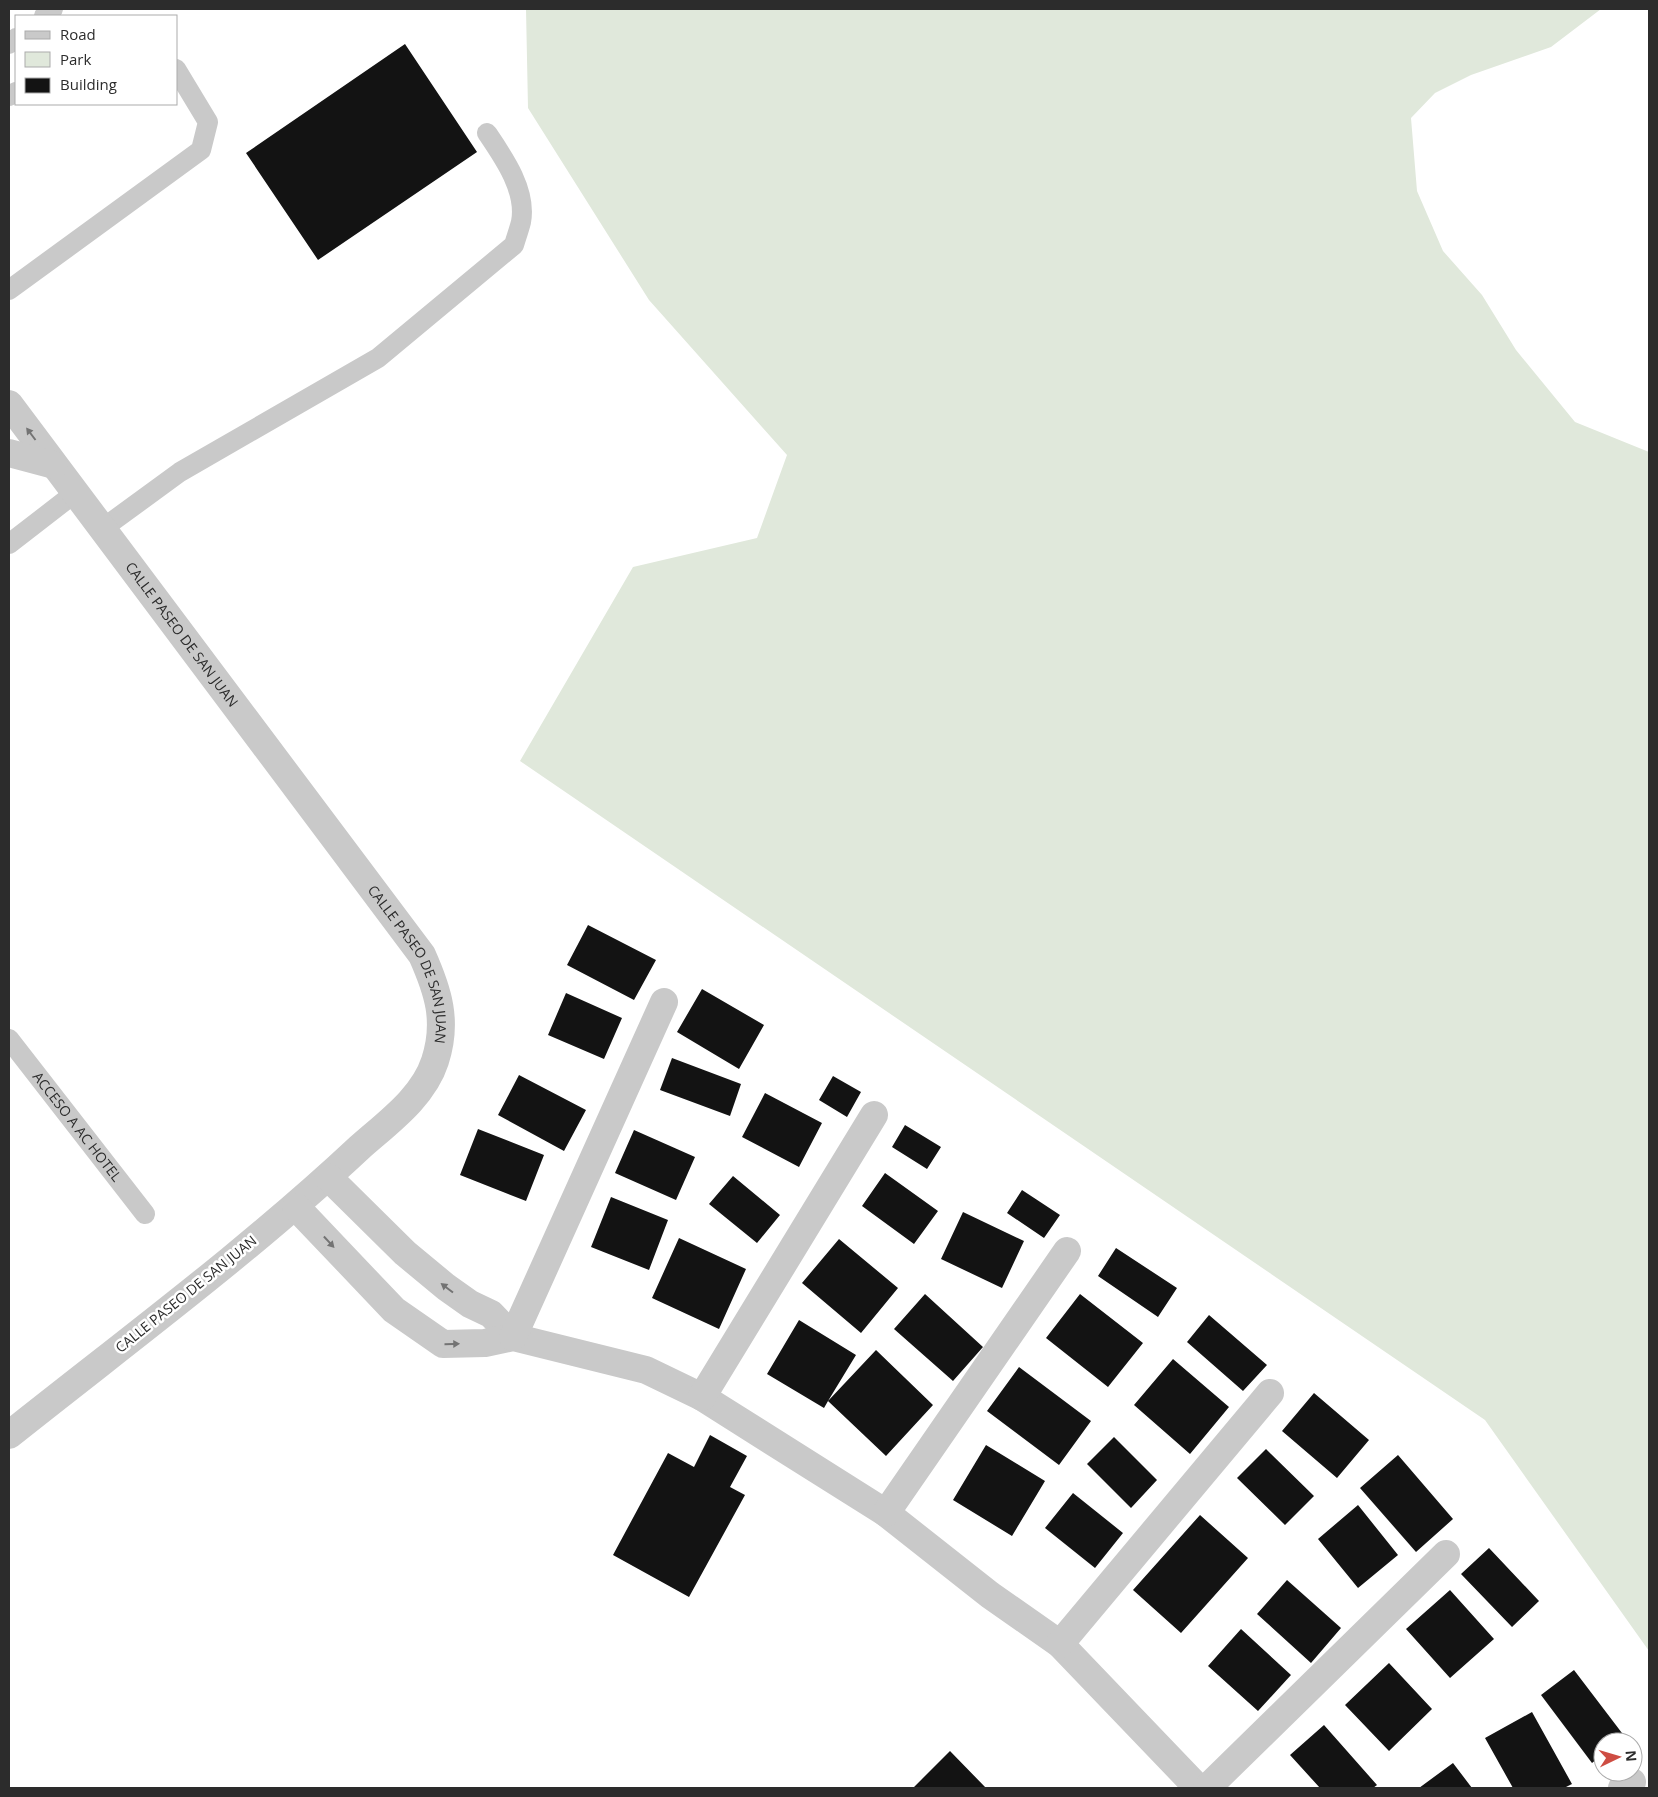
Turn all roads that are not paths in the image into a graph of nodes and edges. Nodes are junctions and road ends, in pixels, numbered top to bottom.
1 (178, 73) edge
2 (486, 133) dead end
3 (9, 290) edge
4 (11, 411) edge
5 (9, 453) edge
6 (54, 465) junction
7 (75, 493) junction
8 (102, 528) junction
9 (9, 544) edge
10 (664, 1002) dead end
11 (9, 1039) edge
12 (874, 1115) dead end
13 (328, 1178) junction
14 (296, 1207) junction
15 (146, 1214) dead end
16 (1067, 1251) dead end
17 (513, 1337) junction
18 (1270, 1394) dead end
19 (702, 1397) junction
20 (9, 1435) edge
21 (886, 1513) junction
22 (1446, 1554) dead end
23 (1060, 1644) junction
24 (1198, 1788) edge
25 (1207, 1788) edge

1 - 3 lane
2 - 8 lane
6 -> 4 street, CALLE PASEO DE SAN JUAN
5 - 6 street
6 - 7 street, CALLE PASEO DE SAN JUAN
7 - 8 street, CALLE PASEO DE SAN JUAN
7 - 9 lane
8 - 13 street, CALLE PASEO DE SAN JUAN
10 - 17 street
11 - 15 lane, ACCESO A AC HOTEL
12 - 19 street
13 - 14 street, CALLE PASEO DE SAN JUAN
17 -> 13 street
14 -> 17 street
14 - 20 street, CALLE PASEO DE SAN JUAN
16 - 21 street
17 - 19 street
18 - 23 street
19 - 21 street
21 - 23 street
22 - 25 street
23 - 24 street

